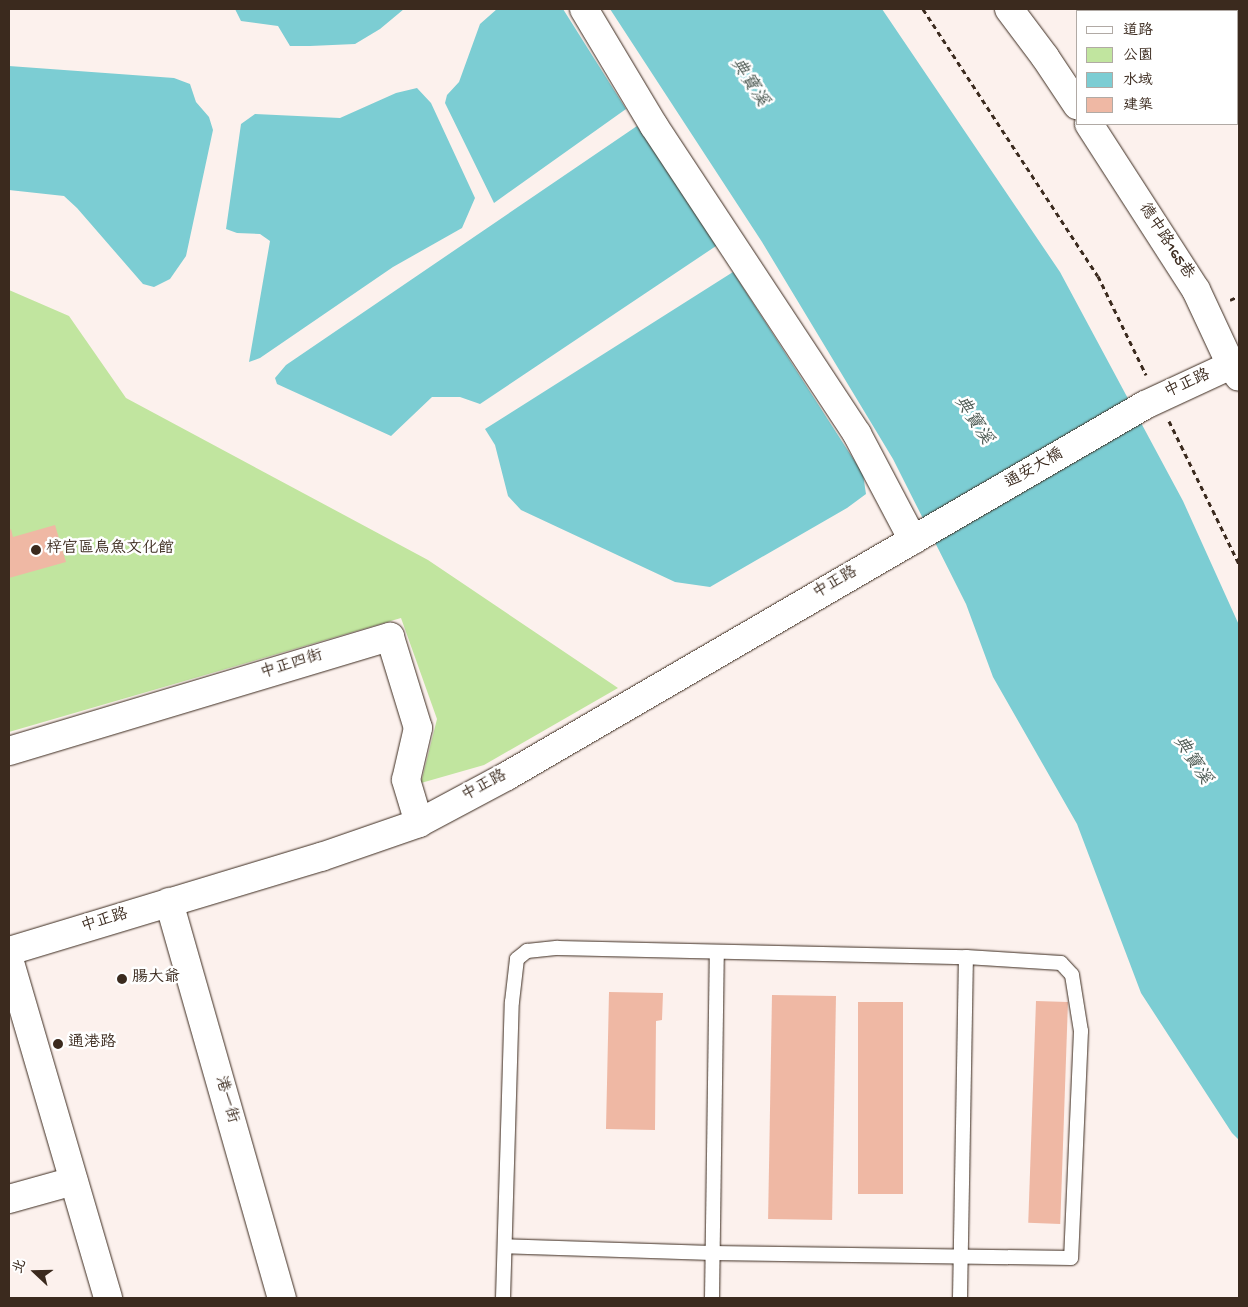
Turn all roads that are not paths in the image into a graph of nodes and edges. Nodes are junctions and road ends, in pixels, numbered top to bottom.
1 (584, 9) edge
2 (1008, 9) edge
3 (1076, 104) edge
4 (1090, 125) edge
5 (1235, 371) edge
6 (1152, 402) joint
7 (918, 537) junction
8 (9, 751) edge
9 (419, 822) junction
10 (169, 902) junction
11 (9, 952) edge
12 (717, 952) junction
13 (966, 957) junction
14 (9, 959) edge
15 (74, 1181) junction
16 (9, 1199) edge
17 (505, 1246) junction
18 (712, 1253) junction
19 (960, 1256) junction
20 (108, 1298) edge
21 (282, 1298) edge
22 (503, 1298) edge
23 (712, 1298) edge
24 (960, 1298) edge

1 - 7 street
2 - 3 street
4 - 5 street, 德中路165巷
5 - 6 street, 中正路
6 - 7 street, 通安大橋
7 - 9 street, 中正路
8 - 9 street, 中正四街
9 - 10 street, 中正路
10 - 11 street, 中正路
10 - 21 street, 港一街
12 - 13 lane
12 - 17 lane
12 - 18 lane
13 - 19 lane
13 - 19 lane
14 - 15 street
15 - 16 street
15 - 20 street
17 - 18 lane
17 - 22 lane
18 - 19 lane
18 - 23 lane
19 - 24 lane

